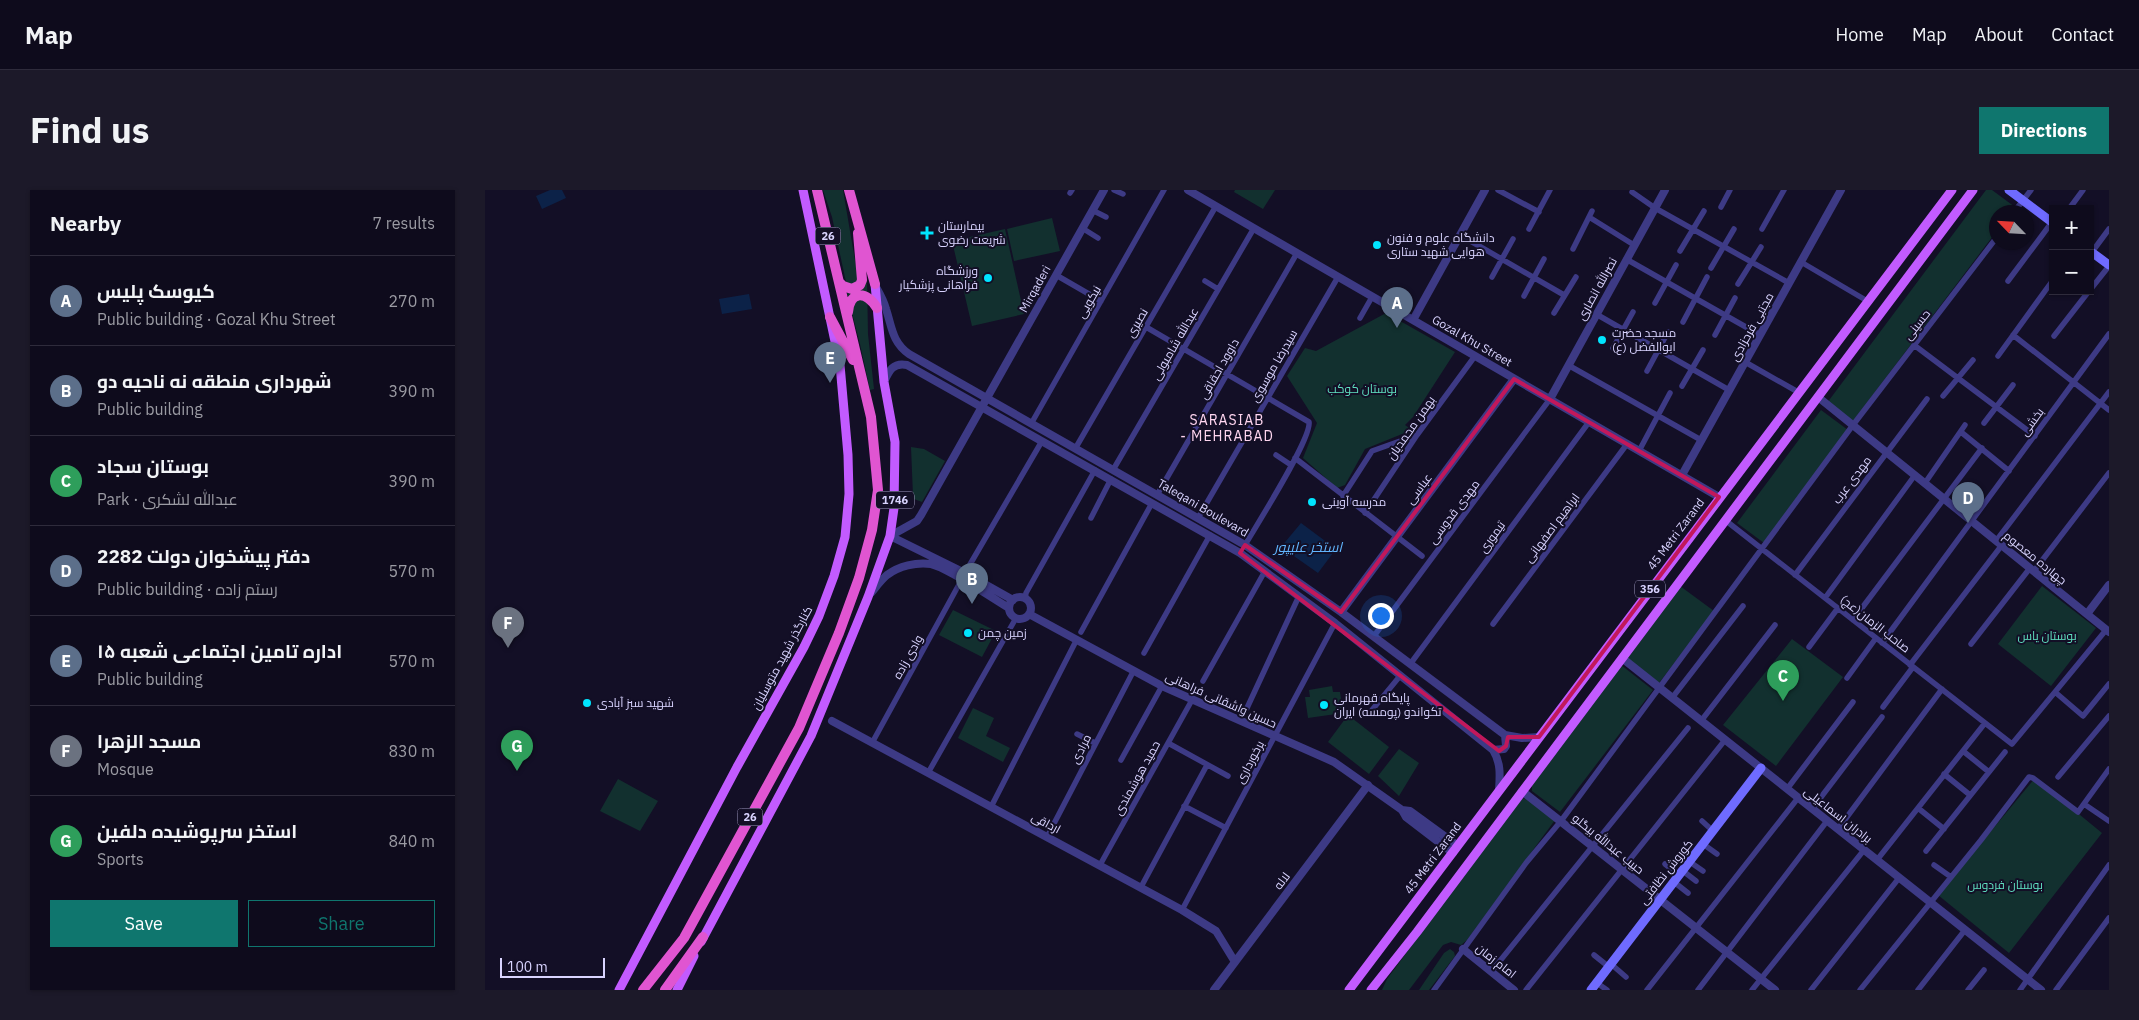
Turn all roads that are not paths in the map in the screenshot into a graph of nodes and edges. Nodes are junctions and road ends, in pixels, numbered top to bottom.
1 (803, 190) edge
2 (817, 190) edge
3 (849, 190) edge
4 (1103, 190) edge
5 (1114, 190) edge
6 (1164, 190) edge
7 (1188, 190) edge
8 (1485, 190) edge
9 (1499, 190) edge
10 (1550, 190) edge
11 (1665, 190) edge
12 (1731, 190) edge
13 (1784, 190) edge
14 (1841, 190) edge
15 (1952, 190) edge
16 (1973, 190) edge
17 (2009, 190) edge
18 (2031, 190) edge
19 (2083, 190) edge
20 (1632, 192) dead end
21 (1123, 194) dead end
22 (2023, 200) junction
23 (2019, 205) edge
24 (2072, 205) edge
25 (1216, 206) junction
26 (1721, 207) dead end
27 (1655, 208) junction
28 (1092, 210) junction
29 (1593, 211) dead end
30 (1704, 211) dead end
31 (1539, 212) junction
32 (1106, 217) dead end
33 (1589, 217) junction
34 (2049, 220) edge
35 (2049, 226) edge
36 (858, 227) junction
37 (1082, 228) junction
38 (1254, 228) junction
39 (1529, 229) dead end
40 (1734, 229) dead end
41 (1762, 229) dead end
42 (2109, 229) edge
43 (1694, 230) junction
44 (1460, 235) junction
45 (1099, 238) dead end
46 (1513, 239) dead end
47 (1634, 245) junction
48 (1724, 247) junction
49 (1761, 247) dead end
50 (1989, 247) edge
51 (1573, 249) dead end
52 (2092, 250) edge
53 (1680, 251) dead end
54 (1297, 253) junction
55 (2094, 254) edge
56 (1501, 259) junction
57 (1543, 259) dead end
58 (1626, 259) junction
59 (1751, 262) junction
60 (1801, 262) junction
61 (1676, 265) dead end
62 (2109, 266) edge
63 (1711, 268) dead end
64 (1056, 275) junction
65 (1338, 277) junction
66 (1492, 277) dead end
67 (1707, 277) dead end
68 (1533, 278) junction
69 (1576, 278) dead end
70 (1205, 281) dead end
71 (2007, 281) dead end
72 (839, 282) junction
73 (1667, 282) junction
74 (875, 284) junction
75 (1738, 284) dead end
76 (1789, 284) junction
77 (2049, 286) edge
78 (2094, 286) edge
79 (1218, 289) junction
80 (1564, 295) junction
81 (2087, 295) edge
82 (1524, 296) dead end
83 (1373, 297) junction
84 (1696, 298) junction
85 (1735, 298) dead end
86 (1101, 301) junction
87 (1869, 302) junction
88 (1655, 303) dead end
89 (877, 308) junction
90 (1633, 312) dead end
91 (1554, 313) dead end
92 (1596, 314) junction
93 (1726, 315) junction
94 (830, 317) junction
95 (847, 317) junction
96 (1361, 318) dead end
97 (1413, 320) junction
98 (1683, 322) dead end
99 (1146, 327) junction
100 (1623, 329) junction
101 (1667, 332) dead end
102 (2109, 334) edge
103 (1715, 335) dead end
104 (1760, 335) junction
105 (2013, 335) junction
106 (2054, 336) dead end
107 (1914, 345) junction
108 (1183, 348) junction
109 (1613, 348) dead end
110 (1658, 349) junction
111 (1703, 350) dead end
112 (1475, 356) junction
113 (1998, 356) dead end
114 (1973, 360) dead end
115 (1745, 362) junction
116 (1568, 365) junction
117 (1692, 369) junction
118 (1647, 371) dead end
119 (1228, 374) junction
120 (861, 377) junction
121 (1957, 377) junction
122 (1514, 379) junction
123 (884, 382) junction
124 (2074, 383) junction
125 (2013, 385) dead end
126 (1682, 386) dead end
127 (1729, 390) junction
128 (1798, 392) junction
129 (2109, 392) edge
130 (1670, 393) dead end
131 (1943, 396) dead end
132 (1268, 397) junction
133 (1818, 397) junction
134 (986, 399) junction
135 (1549, 399) junction
136 (1927, 399) dead end
137 (2101, 404) junction
138 (1996, 406) junction
139 (982, 407) junction
140 (2109, 410) edge
141 (1658, 416) junction
142 (1589, 422) junction
143 (1984, 423) dead end
144 (1031, 424) junction
145 (1853, 425) junction
146 (1965, 425) dead end
147 (1961, 432) junction
148 (1417, 434) junction
149 (2035, 436) junction
150 (1701, 440) junction
151 (1042, 441) junction
152 (1627, 444) junction
153 (1982, 448) junction
154 (1075, 449) junction
155 (1639, 451) junction
156 (1886, 452) junction
157 (1276, 455) dead end
158 (1295, 458) junction
159 (1291, 465) junction
160 (1095, 470) junction
161 (1113, 470) junction
162 (2009, 470) junction
163 (2109, 473) edge
164 (1682, 475) junction
165 (1915, 475) junction
166 (1111, 480) junction
167 (1925, 483) junction
168 (1157, 495) junction
169 (1343, 496) junction
170 (1719, 497) junction
171 (1943, 498) junction
172 (1152, 503) junction
173 (1365, 513) junction
174 (1091, 518) dead end
175 (1197, 518) junction
176 (1725, 520) junction
177 (1972, 521) junction
178 (1209, 535) junction
179 (890, 536) junction
180 (1397, 537) junction
181 (1999, 543) junction
182 (1245, 545) junction
183 (1762, 550) junction
184 (1240, 553) junction
185 (1422, 556) dead end
186 (2032, 570) junction
187 (1265, 571) junction
188 (1795, 575) junction
189 (963, 576) junction
190 (2109, 585) edge
191 (868, 596) junction
192 (1299, 596) junction
193 (1825, 598) junction
194 (1025, 599) junction
195 (1013, 600) junction
196 (1743, 606) dead end
197 (1009, 608) junction
198 (1837, 608) junction
199 (1341, 612) junction
200 (1029, 614) junction
201 (2087, 614) junction
202 (1016, 618) junction
203 (1853, 620) junction
204 (1335, 623) junction
205 (1493, 624) dead end
206 (1775, 625) dead end
207 (2108, 631) edge
208 (1081, 632) dead end
209 (1374, 636) junction
210 (1876, 638) junction
211 (1076, 641) junction
212 (1882, 643) junction
213 (1971, 644) dead end
214 (1809, 647) dead end
215 (1144, 654) dead end
216 (1622, 658) junction
217 (1411, 664) junction
218 (1911, 666) junction
219 (1133, 672) junction
220 (1400, 676) junction
221 (1847, 678) dead end
222 (1203, 681) dead end
223 (2109, 684) edge
224 (1161, 686) junction
225 (1660, 688) junction
226 (1942, 689) junction
227 (2055, 692) junction
228 (1672, 698) junction
229 (1192, 700) junction
230 (1853, 702) dead end
231 (1883, 707) dead end
232 (1247, 708) dead end
233 (1372, 710) dead end
234 (2109, 716) edge
235 (1882, 717) dead end
236 (832, 721) dead end
237 (1701, 721) junction
238 (1985, 723) junction
239 (1688, 728) dead end
240 (1077, 734) dead end
241 (1505, 735) junction
242 (1275, 736) junction
243 (1539, 737) junction
244 (1725, 740) junction
245 (1095, 743) junction
246 (1168, 743) junction
247 (872, 744) junction
248 (1493, 750) junction
249 (1963, 751) junction
250 (2005, 752) dead end
251 (1121, 760) dead end
252 (1207, 764) junction
253 (1761, 768) junction
254 (928, 772) junction
255 (1989, 772) junction
256 (2108, 772) edge
257 (1944, 774) junction
258 (1228, 776) dead end
259 (2058, 777) dead end
260 (1368, 785) junction
261 (1787, 789) junction
262 (1499, 790) junction
263 (1522, 790) junction
264 (1970, 795) junction
265 (1798, 798) junction
266 (2084, 804) junction
267 (1184, 806) junction
268 (991, 807) junction
269 (1918, 808) junction
270 (1812, 809) junction
271 (1561, 820) junction
272 (1702, 821) dead end
273 (1827, 821) junction
274 (2109, 821) edge
275 (1226, 828) junction
276 (1944, 828) junction
277 (1713, 830) junction
278 (1838, 830) junction
279 (1047, 837) junction
280 (1703, 844) junction
281 (1592, 846) junction
282 (1455, 849) junction
283 (1864, 850) junction
284 (1925, 851) dead end
285 (1717, 854) dead end
286 (1470, 860) junction
287 (1877, 860) junction
288 (1690, 862) junction
289 (1665, 864) dead end
290 (1099, 865) junction
291 (1934, 865) dead end
292 (2109, 865) edge
293 (1622, 870) junction
294 (1703, 871) dead end
295 (1679, 876) junction
296 (1951, 877) junction
297 (1899, 878) junction
298 (1696, 881) dead end
299 (1141, 887) junction
300 (1423, 893) junction
301 (1688, 893) dead end
302 (1660, 900) junction
303 (1931, 903) junction
304 (1434, 908) junction
305 (1182, 910) junction
306 (2109, 918) edge
307 (1695, 928) junction
308 (1965, 930) junction
309 (703, 937) junction
310 (1463, 949) junction
311 (1727, 953) junction
312 (1593, 956) dead end
313 (1235, 962) junction
314 (1610, 966) junction
315 (1984, 970) dead end
316 (1491, 972) junction
317 (1626, 977) dead end
318 (1761, 979) junction
319 (2028, 980) junction
320 (1594, 986) edge
321 (619, 990) edge
322 (643, 990) edge
323 (665, 990) edge
324 (677, 990) edge
325 (1214, 990) edge
326 (1349, 990) edge
327 (1371, 990) edge
328 (1434, 990) edge
329 (1514, 990) edge
330 (1526, 990) edge
331 (1607, 990) edge
332 (1647, 990) edge
333 (1698, 990) edge
334 (1753, 990) edge
335 (1775, 990) edge
336 (1811, 990) edge
337 (1860, 990) edge
338 (1918, 990) edge
339 (1968, 990) edge
340 (2020, 990) edge
341 (2041, 990) edge
342 (2056, 990) edge

1 - 94 main road, کنارگذر شهید متوسلیان
2 - 72 highway, 26
3 - 36 highway, 26
4 - 28 street, Mirqaderi
5 - 21 street
6 - 86 street, نیکویی
7 - 25 street, Gozal Khu Street
8 - 44 street
9 - 31 street
10 - 31 street
11 - 27 street, نصرالله انصاری
12 - 26 street
13 - 41 street
14 - 60 street, مجتبی فرحزادی
15 - 87 main road, 45 Metri Zarand / 356
16 - 133 main road, 356
17 - 22 main road
18 - 22 street
19 - 24 street
20 - 27 street
22 - 23 street
22 - 34 main road
25 - 38 street, Gozal Khu Street
25 - 99 street, نصیری
27 - 43 street
27 - 47 street, نصرالله انصاری
28 - 32 street
28 - 37 street, Mirqaderi
29 - 33 street
30 - 43 street
31 - 39 street
33 - 47 street
33 - 51 street
35 - 71 street
36 - 72 highway
36 - 74 highway, 26
37 - 45 street
37 - 64 street, Mirqaderi
38 - 54 street, Gozal Khu Street
38 - 79 street, عبدالله شامبولی
40 - 48 street
42 - 52 street
43 - 48 street
43 - 53 street
44 - 56 street
44 - 97 street
46 - 56 street
47 - 58 street, نصرالله انصاری
48 - 59 street
48 - 63 street
49 - 59 street
50 - 107 street, حسینی
54 - 65 street, Gozal Khu Street
54 - 119 street, داوود احقاقی
55 - 62 main road
56 - 66 street
56 - 68 street
57 - 68 street
58 - 73 street
58 - 92 street, نصرالله انصاری
59 - 75 street
59 - 76 street
60 - 76 street, مجتبی فرحزادی
60 - 87 street
61 - 73 street
62 - 78 street
64 - 86 street
64 - 134 street, Mirqaderi
65 - 83 street, Gozal Khu Street
65 - 132 street, سیدرضا موسوی
67 - 84 street
68 - 80 street
68 - 82 street
69 - 80 street
70 - 79 street
72 - 95 highway, 26
73 - 84 street
73 - 88 street
74 - 89 main road, 1746
74 - 134 street, Taleqani Boulevard
76 - 104 street, مجتبی فرحزادی
77 - 105 street
79 - 108 street, عبدالله شامبولی
80 - 91 street
81 - 106 street
83 - 96 street
83 - 97 street, Gozal Khu Street
84 - 93 street
84 - 98 street
85 - 93 street
86 - 144 street, نیکویی
87 - 128 main road, 45 Metri Zarand / 356
89 - 95 highway
89 - 123 main road, 1746
90 - 100 street
92 - 100 street
92 - 116 street, نصرالله انصاری
93 - 103 street
93 - 104 street
94 - 120 highway
94 - 321 main road, کنارگذر شهید متوسلیان
95 - 120 highway, 26
97 - 112 street, Gozal Khu Street
99 - 108 street
99 - 154 street, نصیری
100 - 109 street
100 - 110 street
101 - 110 street
102 - 124 street, بخشی
104 - 115 street, مجتبی فرحزادی
105 - 113 street
105 - 124 street
107 - 121 street
107 - 145 street, حسینی
108 - 119 street
108 - 161 street, عبدالله شامبولی
110 - 117 street
110 - 118 street
111 - 117 street
112 - 122 street, Gozal Khu Street
112 - 148 street, بهمن محمدیان
114 - 121 street
115 - 127 street, مجتبی فرحزادی
115 - 128 street
116 - 135 street, نصرالله انصاری
116 - 141 street
117 - 126 street
117 - 127 street
119 - 132 street
119 - 168 street, داوود احقاقی
120 - 322 highway, 26
121 - 131 street
121 - 138 street
122 - 135 street, Gozal Khu Street
122 - 180 street, عباسی
123 - 139 street, Taleqani Boulevard
123 - 179 main road, 1746
124 - 137 street
124 - 149 street, بخشی
125 - 138 street
127 - 150 street, مجتبی فرحزادی
128 - 170 main road, 45 Metri Zarand / 356
129 - 137 street
130 - 141 street
132 - 158 street
132 - 175 street, سیدرضا موسوی
133 - 145 street, چهارده معصوم
133 - 176 main road, 356
134 - 139 street, Mirqaderi
134 - 144 street, Taleqani Boulevard
135 - 142 street, Gozal Khu Street
135 - 209 street, مهدی قدوسی
136 - 156 street, مهدی عرب
137 - 140 street
137 - 181 street
138 - 143 street
138 - 149 street
139 - 151 street, Taleqani Boulevard
139 - 179 street
141 - 150 street
141 - 155 street
142 - 152 street, Gozal Khu Street
142 - 217 street, تیموری
144 - 154 street, Taleqani Boulevard
145 - 156 street, چهارده معصوم
145 - 183 street, حسینی
146 - 147 street
147 - 153 street
147 - 167 street
148 - 169 street
148 - 173 street, بهمن محمدیان
149 - 162 street, بخشی
150 - 164 street, مجتبی فرحزادی
151 - 160 street, Taleqani Boulevard
151 - 189 street, وادی زاده
152 - 155 street, Gozal Khu Street
152 - 205 street, ابراهیم اصفهانی
153 - 162 street
153 - 171 street
154 - 161 street, Taleqani Boulevard
155 - 164 street, Gozal Khu Street
156 - 165 street, چهارده معصوم
156 - 188 street, مهدی عرب
157 - 159 street
158 - 159 street
158 - 169 street
159 - 182 street
160 - 166 street, Taleqani Boulevard
160 - 194 street
161 - 168 street, Taleqani Boulevard
162 - 177 street, بخشی
163 - 186 street
164 - 170 street, Gozal Khu Street
165 - 167 street, چهارده معصوم
165 - 193 street
166 - 172 street, Taleqani Boulevard
166 - 174 street
167 - 171 street, چهارده معصوم
168 - 175 street, Taleqani Boulevard
169 - 173 street
170 - 243 main road, 45 Metri Zarand / 356
171 - 177 street, چهارده معصوم
171 - 203 street
172 - 178 street, Taleqani Boulevard
172 - 208 street
173 - 180 street
175 - 182 street, Taleqani Boulevard
176 - 183 street, صاحب الزمان(عج)
176 - 216 main road, 356
177 - 181 street, چهارده معصوم
177 - 212 street, بخشی
178 - 184 street, Taleqani Boulevard
178 - 215 street
179 - 189 street
179 - 191 main road, 1746
180 - 185 street
180 - 199 street, عباسی
181 - 186 street, چهارده معصوم
181 - 218 street
182 - 184 street
182 - 199 street, Taleqani Boulevard
183 - 188 street, صاحب الزمان(عج)
183 - 225 street, حسینی
184 - 187 street, Taleqani Boulevard
186 - 201 street, چهارده معصوم
186 - 213 street
187 - 192 street, Taleqani Boulevard
187 - 222 street
188 - 193 street, صاحب الزمان(عج)
189 - 191 street
189 - 195 street
189 - 197 street
189 - 247 street, وادی زاده
190 - 201 street
191 - 309 main road, 1746
192 - 204 street, Taleqani Boulevard
192 - 232 street
193 - 198 street, صاحب الزمان(عج)
194 - 195 street
194 - 200 street
195 - 197 street
196 - 228 street
197 - 202 street
198 - 203 street, صاحب الزمان(عج)
198 - 214 street
199 - 209 street, Taleqani Boulevard
200 - 202 street
200 - 211 street, حسین واشقانی فراهانی
201 - 207 street, چهارده معصوم
202 - 254 street
203 - 210 street, صاحب الزمان(عج)
204 - 220 street, Taleqani Boulevard
204 - 242 street, برخورداری
206 - 237 street
207 - 227 street
209 - 217 street, Taleqani Boulevard
210 - 212 street, صاحب الزمان(عج)
210 - 221 street
211 - 219 street, حسین واشقانی فراهانی
211 - 268 street
212 - 218 street, صاحب الزمان(عج)
216 - 225 street, برادران اسماعیلی
216 - 263 main road, 356
217 - 241 street, Taleqani Boulevard
218 - 226 street, صاحب الزمان(عج)
218 - 231 street
219 - 224 street, حسین واشقانی فراهانی
219 - 245 street, مرادی
220 - 233 street
220 - 248 street, Taleqani Boulevard
223 - 227 street
224 - 229 street, حسین واشقانی فراهانی
224 - 251 street
225 - 228 street, برادران اسماعیلی
225 - 271 street, حسینی
226 - 238 street, صاحب الزمان(عج)
226 - 278 street
227 - 238 street, صاحب الزمان(عج)
228 - 237 street, برادران اسماعیلی
229 - 242 street, حسین واشقانی فراهانی
229 - 246 street, حمید هوشمندی
230 - 261 street
234 - 259 street
235 - 270 street
236 - 247 street, ارداقی
237 - 244 street, برادران اسماعیلی
238 - 249 street
239 - 281 street
240 - 245 street
241 - 243 street
241 - 248 street
242 - 260 street, حسین واشقانی فراهانی
242 - 275 street, برخورداری
243 - 262 main road, 45 Metri Zarand / 356
244 - 253 street, برادران اسماعیلی
244 - 293 street
245 - 279 street, مرادی
246 - 252 street
246 - 290 street, حمید هوشمندی
247 - 254 street, ارداقی
248 - 262 street
249 - 255 street
249 - 257 street
250 - 255 street
252 - 258 street
252 - 267 street
253 - 261 street, برادران اسماعیلی
253 - 277 main road, کوروش نظافتی
254 - 268 street, ارداقی
255 - 264 street
256 - 266 street
257 - 264 street
257 - 269 street
260 - 282 street, حسین واشقانی فراهانی
260 - 313 street, لاله
261 - 265 street, برادران اسماعیلی
262 - 282 main road, 45 Metri Zarand / 356
263 - 271 street, حبیب عبدالله بیگلو
263 - 286 main road, 356
264 - 276 street
265 - 270 street, برادران اسماعیلی
265 - 307 street
266 - 274 street
266 - 296 street
267 - 275 street
267 - 299 street
268 - 279 street, ارداقی
269 - 276 street
269 - 287 street
270 - 273 street, برادران اسماعیلی
271 - 281 street, حبیب عبدالله بیگلو
271 - 310 street, حسینی
272 - 277 street
273 - 278 street, برادران اسماعیلی
273 - 311 street
275 - 305 street, برخورداری
276 - 284 street
277 - 280 main road, کوروش نظافتی
278 - 283 street, برادران اسماعیلی
279 - 290 street, ارداقی
280 - 285 street
280 - 288 main road, کوروش نظافتی
281 - 293 street, حبیب عبدالله بیگلو
281 - 316 street
282 - 286 main road
282 - 300 main road, 45 Metri Zarand / 356
283 - 287 street, برادران اسماعیلی
283 - 318 street
286 - 304 main road, 356
287 - 297 street, برادران اسماعیلی
288 - 294 street
288 - 295 main road, کوروش نظافتی
289 - 295 street
290 - 299 street, ارداقی
291 - 296 street
292 - 319 street
293 - 302 street, حبیب عبدالله بیگلو
293 - 330 street
295 - 298 street
295 - 301 street
295 - 302 main road, کوروش نظافتی
296 - 303 street
297 - 303 street, برادران اسماعیلی
297 - 336 street
299 - 305 street, ارداقی
300 - 304 main road
300 - 326 main road, 45 Metri Zarand / 356
302 - 307 street, حبیب عبدالله بیگلو
302 - 314 main road, کوروش نظافتی
303 - 308 street, برادران اسماعیلی
303 - 337 street
304 - 327 main road, 356
305 - 313 street, ارداقی
306 - 342 street
307 - 311 street, حبیب عبدالله بیگلو
307 - 332 street
308 - 319 street, برادران اسماعیلی
308 - 338 street
309 - 323 highway
309 - 324 main road
310 - 316 street, امام زمان
310 - 328 street, حسینی
311 - 318 street, حبیب عبدالله بیگلو
311 - 333 street
312 - 314 street
313 - 325 street, لاله
314 - 317 street
314 - 320 main road, کوروش نظافتی
315 - 339 street
316 - 329 street, امام زمان
318 - 334 street
318 - 335 street, حبیب عبدالله بیگلو
319 - 340 street
319 - 341 street, برادران اسماعیلی
320 - 331 street

